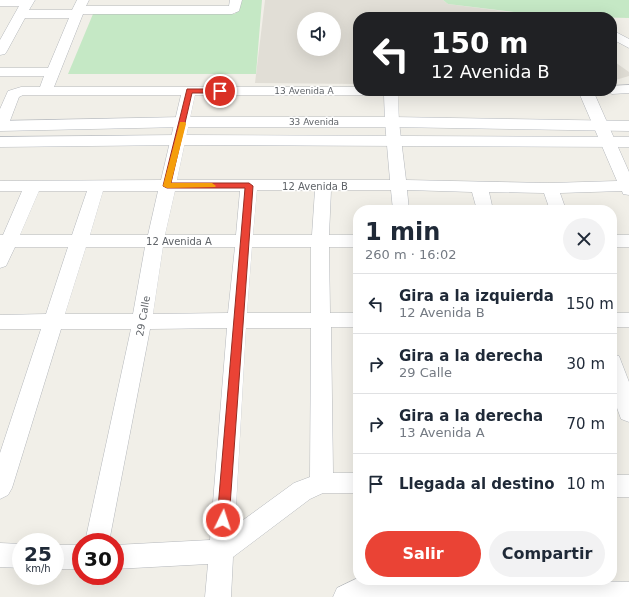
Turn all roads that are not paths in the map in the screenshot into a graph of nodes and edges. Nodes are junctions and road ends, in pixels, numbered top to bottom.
1 (0, 2) edge
2 (236, 4) edge
3 (132, 5) edge
4 (180, 5) edge
5 (26, 6) edge
6 (79, 8) edge
7 (617, 37) edge
8 (629, 44) edge
9 (0, 51) edge
10 (0, 72) edge
11 (53, 72) junction
12 (629, 89) edge
13 (617, 90) edge
14 (45, 91) junction
15 (189, 91) junction
16 (353, 91) edge
17 (392, 96) edge
18 (594, 96) edge
19 (392, 122) junction
20 (0, 126) edge
21 (629, 126) edge
22 (181, 131) junction
23 (605, 134) junction
24 (394, 141) junction
25 (0, 142) edge
26 (629, 142) edge
27 (33, 185) junction
28 (97, 185) junction
29 (397, 185) junction
30 (0, 186) edge
31 (167, 186) junction
32 (249, 186) junction
33 (323, 186) junction
34 (479, 186) junction
35 (628, 187) edge
36 (550, 188) junction
37 (400, 205) edge
38 (484, 205) edge
39 (556, 205) edge
40 (155, 240) junction
41 (4, 241) edge
42 (320, 241) junction
43 (353, 241) edge
44 (617, 241) edge
45 (629, 241) edge
46 (80, 242) junction
47 (244, 242) junction
48 (0, 262) edge
49 (353, 320) edge
50 (617, 320) edge
51 (629, 320) edge
52 (54, 321) junction
53 (142, 321) junction
54 (237, 321) junction
55 (322, 321) junction
56 (0, 322) edge
57 (617, 377) edge
58 (629, 413) edge
59 (322, 483) junction
60 (353, 483) edge
61 (617, 486) edge
62 (629, 486) edge
63 (0, 488) edge
64 (99, 533) edge
65 (221, 551) junction
66 (0, 555) edge
67 (12, 556) edge
68 (124, 556) edge
69 (629, 595) edge
70 (218, 597) edge
71 (346, 597) edge

1 - 5 street
2 - 4 street
3 - 4 street
3 - 6 street
5 - 6 street
5 - 9 street
6 - 11 street
7 - 8 street
10 - 11 street
11 - 14 street
12 - 13 street
14 - 15 street, 13 Avenida A
14 - 20 street, 13 Avenida A
15 - 16 street, 13 Avenida A
15 - 22 street, 29 Calle
17 - 19 street
18 - 23 street
19 - 22 street, 33 Avenida
19 - 23 street, 33 Avenida
19 - 24 street
20 - 22 street, 33 Avenida
21 - 23 street, 33 Avenida
22 - 24 street, 33 Avenida
22 - 25 street, 33 Avenida
22 - 31 street, 29 Calle
23 - 24 street, 33 Avenida
23 - 26 street, 33 Avenida
23 - 35 street
24 - 29 street
27 - 28 street, 12 Avenida B
27 - 30 street, 12 Avenida B
27 - 41 street
28 - 31 street, 12 Avenida B
28 - 46 street
29 - 33 street, 12 Avenida B
29 - 34 street, 12 Avenida B
29 - 37 street
31 - 32 street, 12 Avenida B
31 - 40 street, 29 Calle
32 - 33 street, 12 Avenida B
32 - 47 street
33 - 42 street
34 - 36 street, 12 Avenida B
34 - 38 street
35 - 36 street, 12 Avenida B
36 - 39 street
40 - 46 street, 12 Avenida A
40 - 47 street, 12 Avenida A
40 - 53 street, 29 Calle
41 - 46 street, 12 Avenida A
41 - 48 street
42 - 43 street, 12 Avenida A
42 - 47 street, 12 Avenida A
42 - 55 street
44 - 45 street
46 - 52 street
47 - 54 street
49 - 55 street
50 - 51 street
52 - 53 street
52 - 56 street
52 - 63 street
53 - 54 street
53 - 64 street, 29 Calle
54 - 55 street
54 - 65 street
55 - 59 street
57 - 58 street
59 - 60 street
59 - 65 street
61 - 62 street
65 - 68 street
65 - 70 street
66 - 67 street
69 - 71 street

